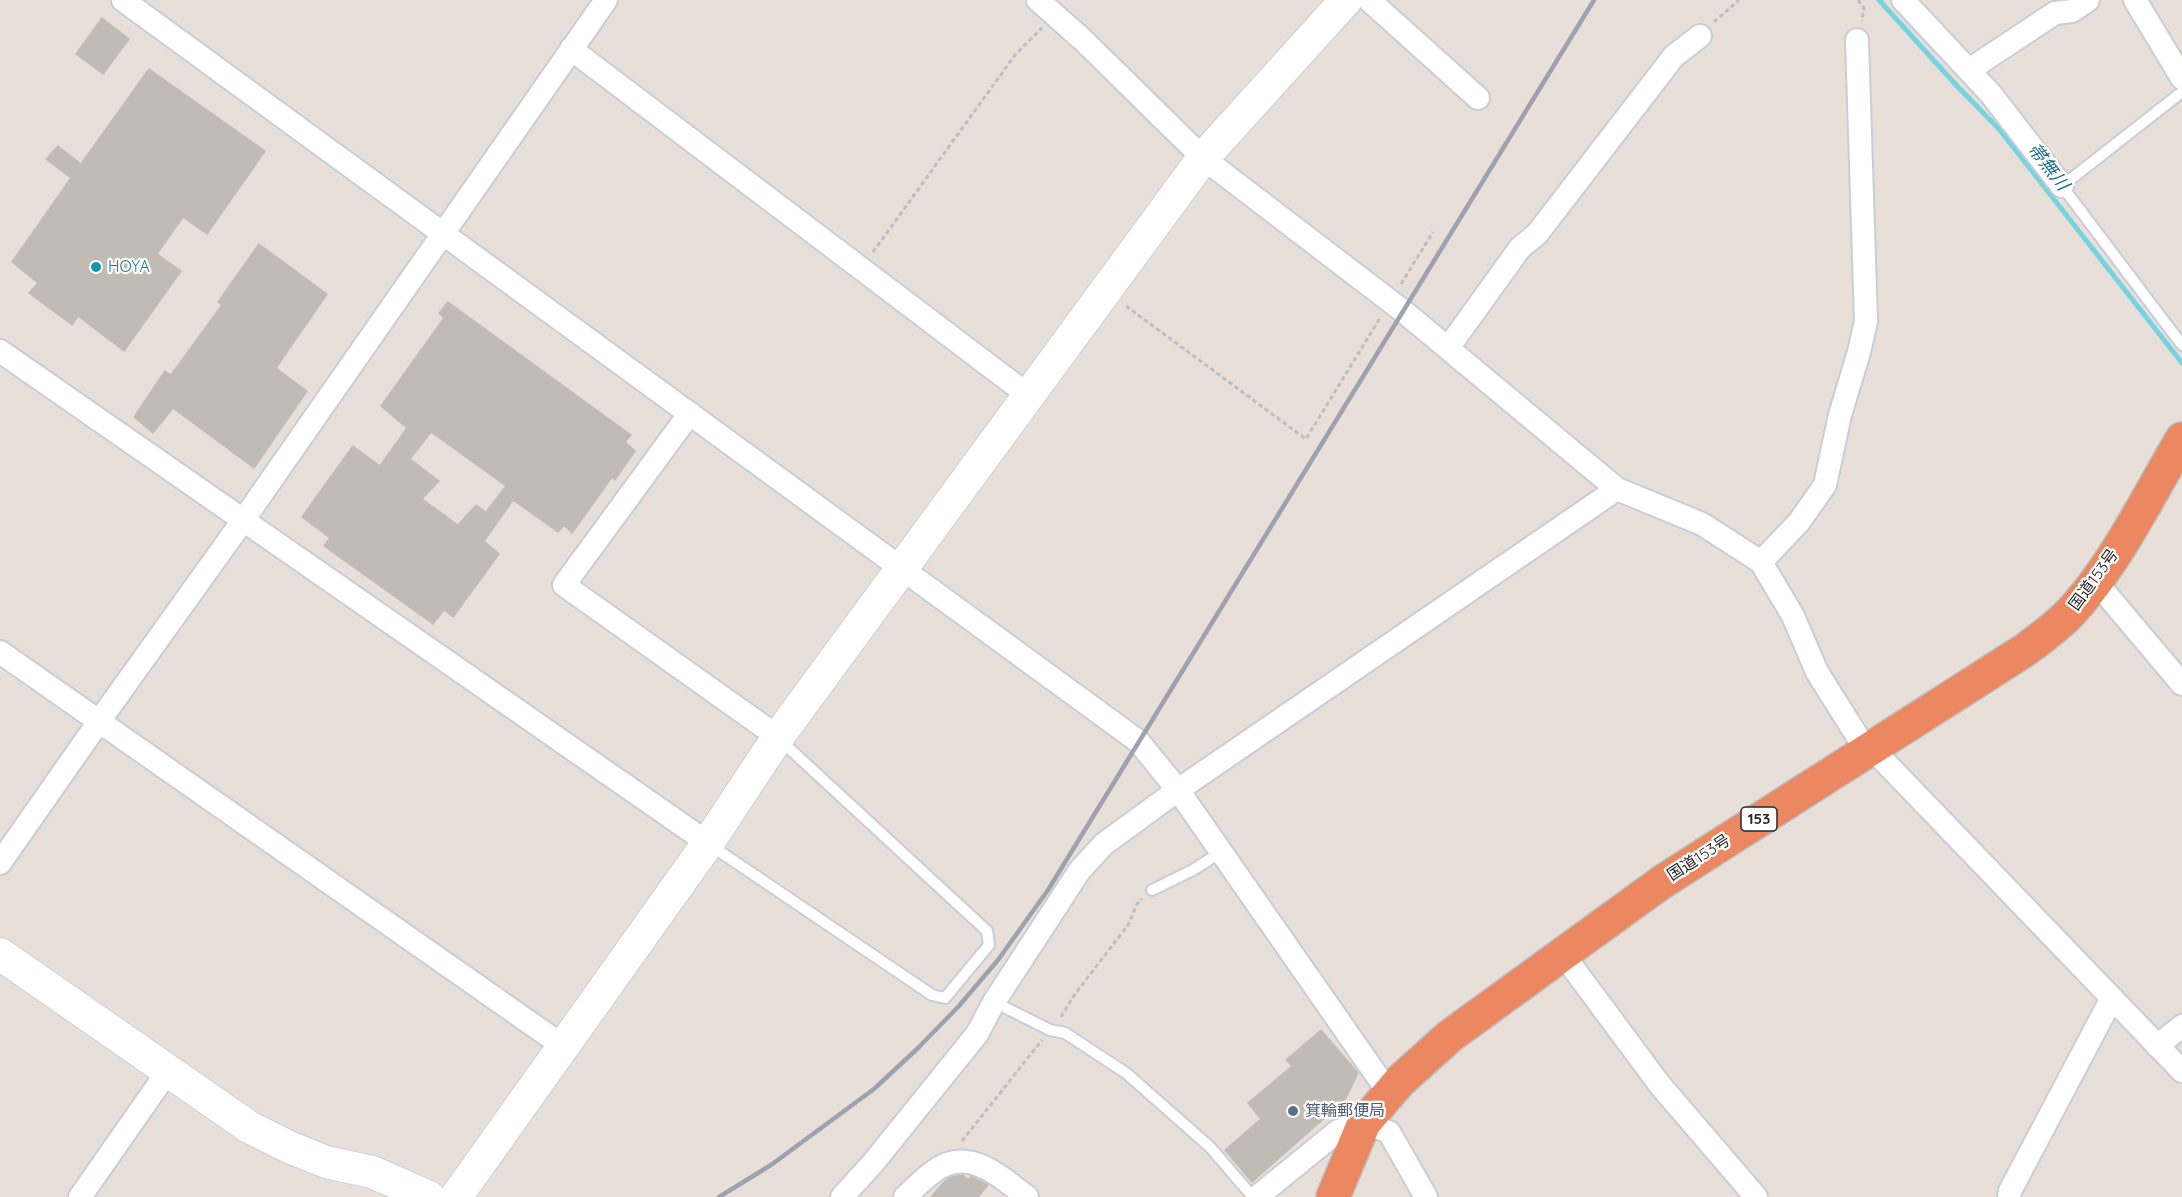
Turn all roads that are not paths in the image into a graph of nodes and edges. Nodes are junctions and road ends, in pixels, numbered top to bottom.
1 (123, 0) edge
2 (606, 0) edge
3 (1038, 0) edge
4 (1346, 0) edge
5 (1369, 0) edge
6 (1903, 0) edge
7 (2088, 0) edge
8 (2134, 0) edge
9 (1700, 36) road end
10 (1857, 40) dead end
11 (572, 50) junction
12 (1969, 70) junction
13 (2182, 78) edge
14 (2182, 92) edge
15 (1478, 98) dead end
16 (1203, 158) junction
17 (2062, 186) junction
18 (444, 235) junction
19 (2182, 345) edge
20 (1448, 348) junction
21 (0, 351) edge
22 (1028, 394) junction
23 (690, 413) junction
24 (2182, 439) edge
25 (1617, 489) junction
26 (244, 519) junction
27 (1761, 562) junction
28 (900, 568) junction
29 (2096, 582) junction
30 (0, 652) edge
31 (2182, 684) edge
32 (99, 720) junction
33 (778, 737) junction
34 (1866, 750) junction
35 (1178, 790) junction
36 (708, 843) junction
37 (1221, 852) junction
38 (0, 863) edge
39 (1152, 890) dead end
40 (1562, 953) junction
41 (0, 954) edge
42 (2112, 998) junction
43 (994, 1002) junction
44 (2182, 1026) edge
45 (563, 1046) junction
46 (2157, 1046) junction
47 (168, 1071) junction
48 (2182, 1071) edge
49 (1389, 1093) junction
50 (1364, 1123) junction
51 (80, 1197) edge
52 (429, 1197) edge
53 (456, 1197) edge
54 (842, 1197) edge
55 (905, 1197) edge
56 (1027, 1197) edge
57 (1255, 1197) edge
58 (1333, 1197) edge
59 (1426, 1197) edge
60 (1756, 1197) edge
61 (2009, 1197) edge

1 - 18 street
2 - 11 street
3 - 16 street
4 - 16 street
5 - 15 street
6 - 12 street
7 - 12 street
8 - 13 street
9 - 20 street
10 - 27 street
11 - 18 street
11 - 22 street
12 - 17 street
14 - 17 lane
16 - 20 street
16 - 22 street
17 - 19 lane
18 - 23 street
18 - 26 street
20 - 25 street
21 - 26 street
22 - 28 street
23 - 28 street
23 - 33 street
24 - 29 highway, 国道153号 / 153
25 - 27 street
25 - 35 street
26 - 32 street
26 - 36 street
27 - 34 street
28 - 33 street
28 - 35 street
29 - 31 street
29 - 34 highway, 国道153号 / 153
30 - 32 street
32 - 38 street
32 - 45 street
33 - 36 street
33 - 36 lane
34 - 40 highway, 国道153号 / 153
34 - 42 street
35 - 37 street
35 - 43 street
36 - 45 street
37 - 39 lane
37 - 49 street
40 - 49 highway, 国道153号 / 153
40 - 60 street
41 - 47 street
42 - 46 street
42 - 61 street
43 - 54 street
43 - 57 lane
44 - 46 street
45 - 53 street
46 - 48 street
47 - 51 street
47 - 52 street
49 - 50 highway, 国道153号 / 153
50 - 57 street
50 - 58 highway, 国道153号 / 153
50 - 59 street
55 - 56 street

